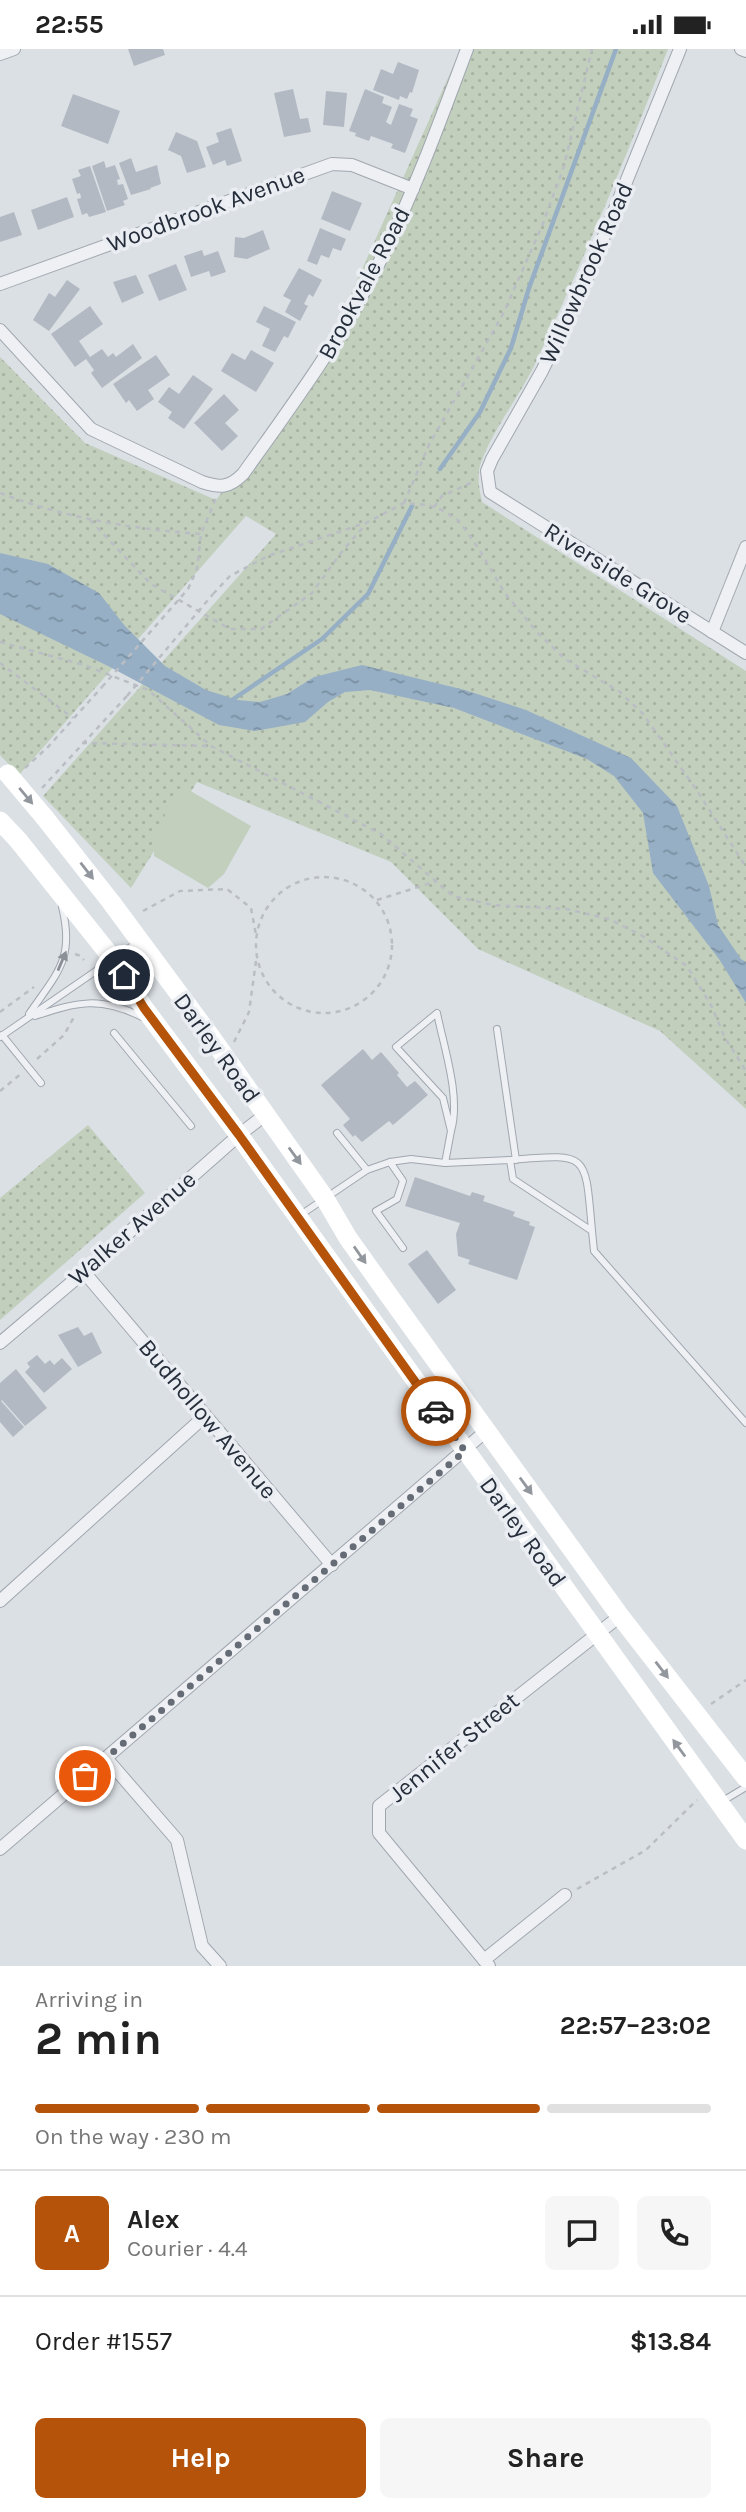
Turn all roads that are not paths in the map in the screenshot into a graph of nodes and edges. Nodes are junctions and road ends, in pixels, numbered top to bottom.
1 (14, 49) edge
2 (467, 49) edge
3 (680, 49) edge
4 (0, 54) edge
5 (414, 189) junction
6 (0, 284) edge
7 (0, 330) edge
8 (490, 492) joint
9 (746, 547) edge
10 (712, 632) junction
11 (746, 653) edge
12 (4, 770) edge
13 (0, 821) edge
14 (57, 888) junction
15 (139, 940) junction
16 (113, 959) junction
17 (26, 1019) junction
18 (156, 1024) junction
19 (497, 1029) dead end
20 (114, 1033) dead end
21 (1, 1036) edge
22 (41, 1083) dead end
23 (265, 1115) junction
24 (191, 1126) dead end
25 (451, 1131) junction
26 (337, 1133) dead end
27 (239, 1135) junction
28 (513, 1160) junction
29 (390, 1162) junction
30 (445, 1163) junction
31 (367, 1170) junction
32 (324, 1197) junction
33 (297, 1218) junction
34 (592, 1231) junction
35 (403, 1248) dead end
36 (84, 1272) junction
37 (0, 1343) edge
38 (205, 1416) junction
39 (746, 1423) edge
40 (486, 1431) junction
41 (465, 1451) junction
42 (332, 1565) junction
43 (0, 1601) edge
44 (620, 1616) junction
45 (596, 1633) junction
46 (106, 1758) junction
47 (746, 1778) edge
48 (746, 1787) edge
49 (714, 1796) junction
50 (746, 1840) edge
51 (0, 1849) edge
52 (565, 1895) road end
53 (486, 1963) edge
54 (220, 1966) edge

1 - 4 street
2 - 5 street, Brookvale Road
3 - 8 street, Willowbrook Road
5 - 6 street, Woodbrook Avenue
5 - 7 street, Brookvale Road
8 - 10 street, Riverside Grove
9 - 10 street
10 - 11 street, Riverside Grove
12 -> 15 main road, Darley Road, bridge
13 - 14 main road, Darley Road, bridge
14 - 16 main road, Darley Road
17 -> 14 lane
15 - 16 lane
15 - 23 main road, Darley Road
16 - 17 lane
16 - 18 main road, Darley Road
17 - 18 lane
17 - 21 lane
18 - 27 main road, Darley Road
19 - 28 lane
20 - 24 lane
21 - 22 lane
23 - 27 street, Walker Avenue
23 -> 32 main road, Darley Road
25 - 25 lane
25 - 30 lane
26 - 31 lane
27 - 33 main road, Darley Road
27 - 36 street, Walker Avenue
28 - 30 lane
28 - 34 lane
28 - 34 lane
29 - 30 lane
29 - 31 lane
29 - 35 lane
31 - 32 lane
32 - 33 lane
32 -> 40 main road, Darley Road
33 - 41 main road, Darley Road
34 - 39 lane
36 - 37 street, Walker Avenue
36 - 38 street, Budhollow Avenue
38 - 42 street, Budhollow Avenue
38 - 43 street
40 - 41 street
40 -> 44 main road, Darley Road
41 - 42 street
41 - 45 main road, Darley Road
42 - 46 street
44 - 45 street, Jennifer Street
44 -> 47 main road, Darley Road
49 -> 45 main road, Darley Road
45 - 53 street, Jennifer Street
46 - 51 street
46 - 54 street
48 - 49 lane
49 - 50 main road, Darley Road
52 - 53 street

